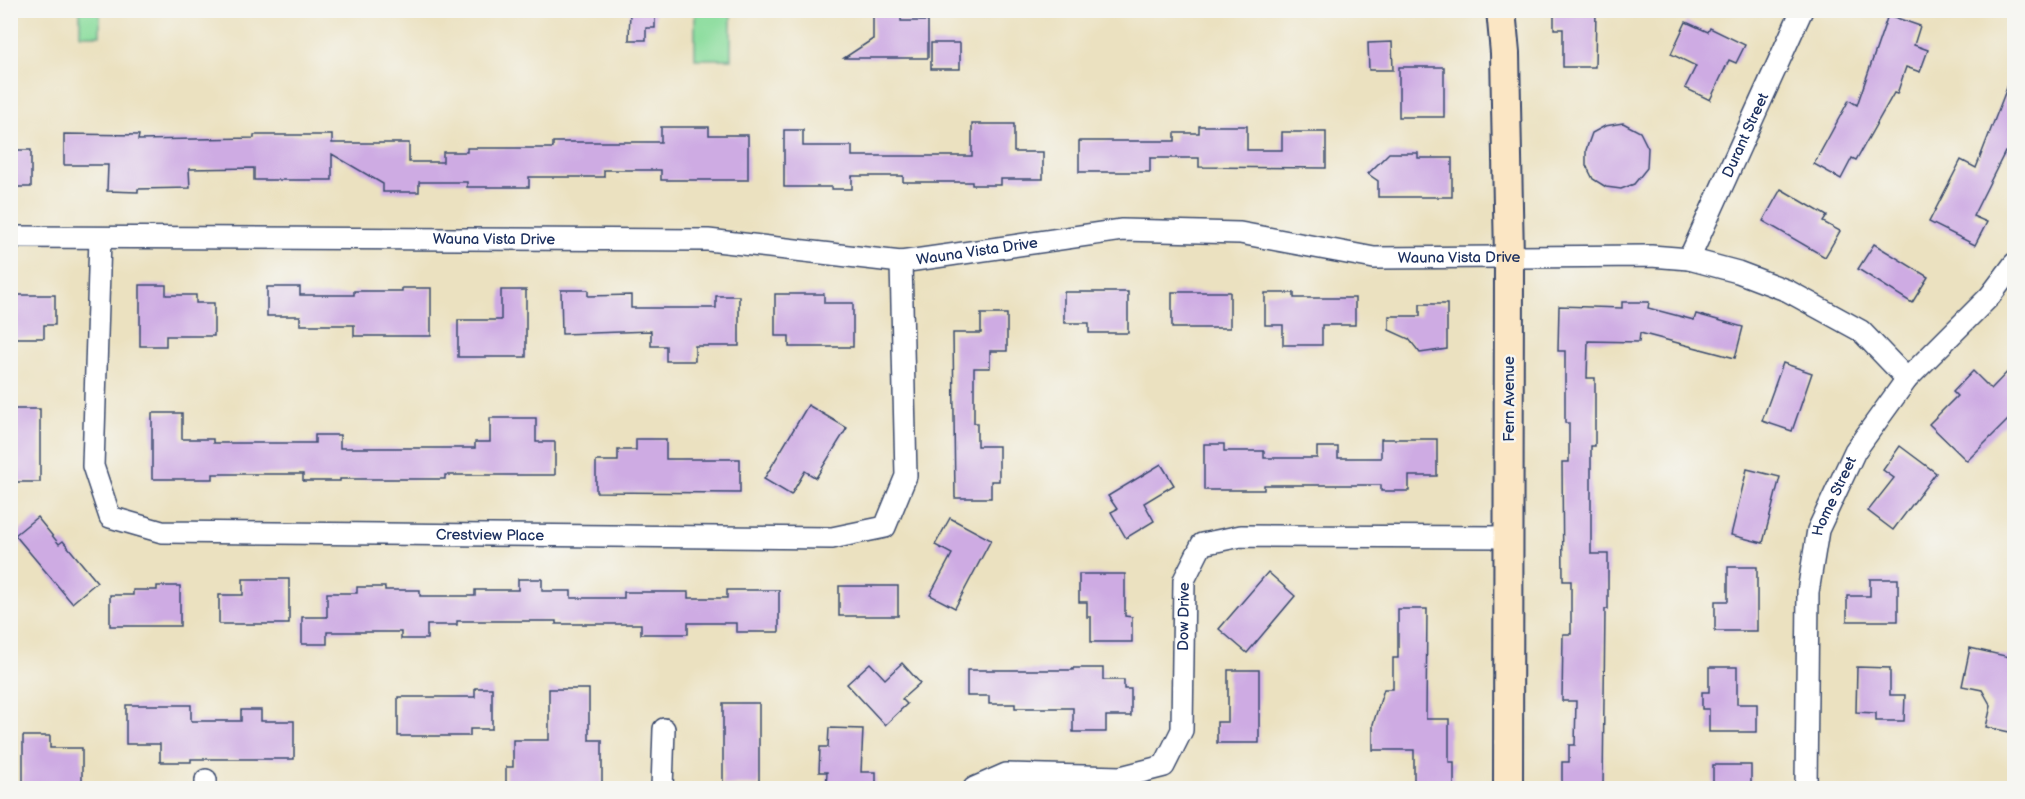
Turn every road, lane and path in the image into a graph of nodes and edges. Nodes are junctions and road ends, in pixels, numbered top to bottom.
1 (1501, 10) edge
2 (1802, 10) edge
3 (10, 237) edge
4 (100, 238) junction
5 (1509, 258) junction
6 (1689, 259) junction
7 (901, 262) junction
8 (2014, 264) edge
9 (1907, 379) junction
10 (1509, 537) junction
11 (664, 729) dead end
12 (662, 789) edge
13 (974, 789) edge
14 (1508, 789) edge
15 (1806, 789) edge

1 - 5 main road, Fern Avenue
2 - 6 street, Durant Street
3 - 4 street, Wauna Vista Drive
4 - 7 street, Wauna Vista Drive
4 - 7 street, Crestview Place
5 - 6 street, Wauna Vista Drive
5 - 7 street, Wauna Vista Drive
5 - 10 main road, Fern Avenue
6 - 9 street, Wauna Vista Drive
8 - 9 street, Home Street
9 - 15 street, Home Street
10 - 13 street, Dow Drive
10 - 14 main road, Fern Avenue
11 - 12 street

